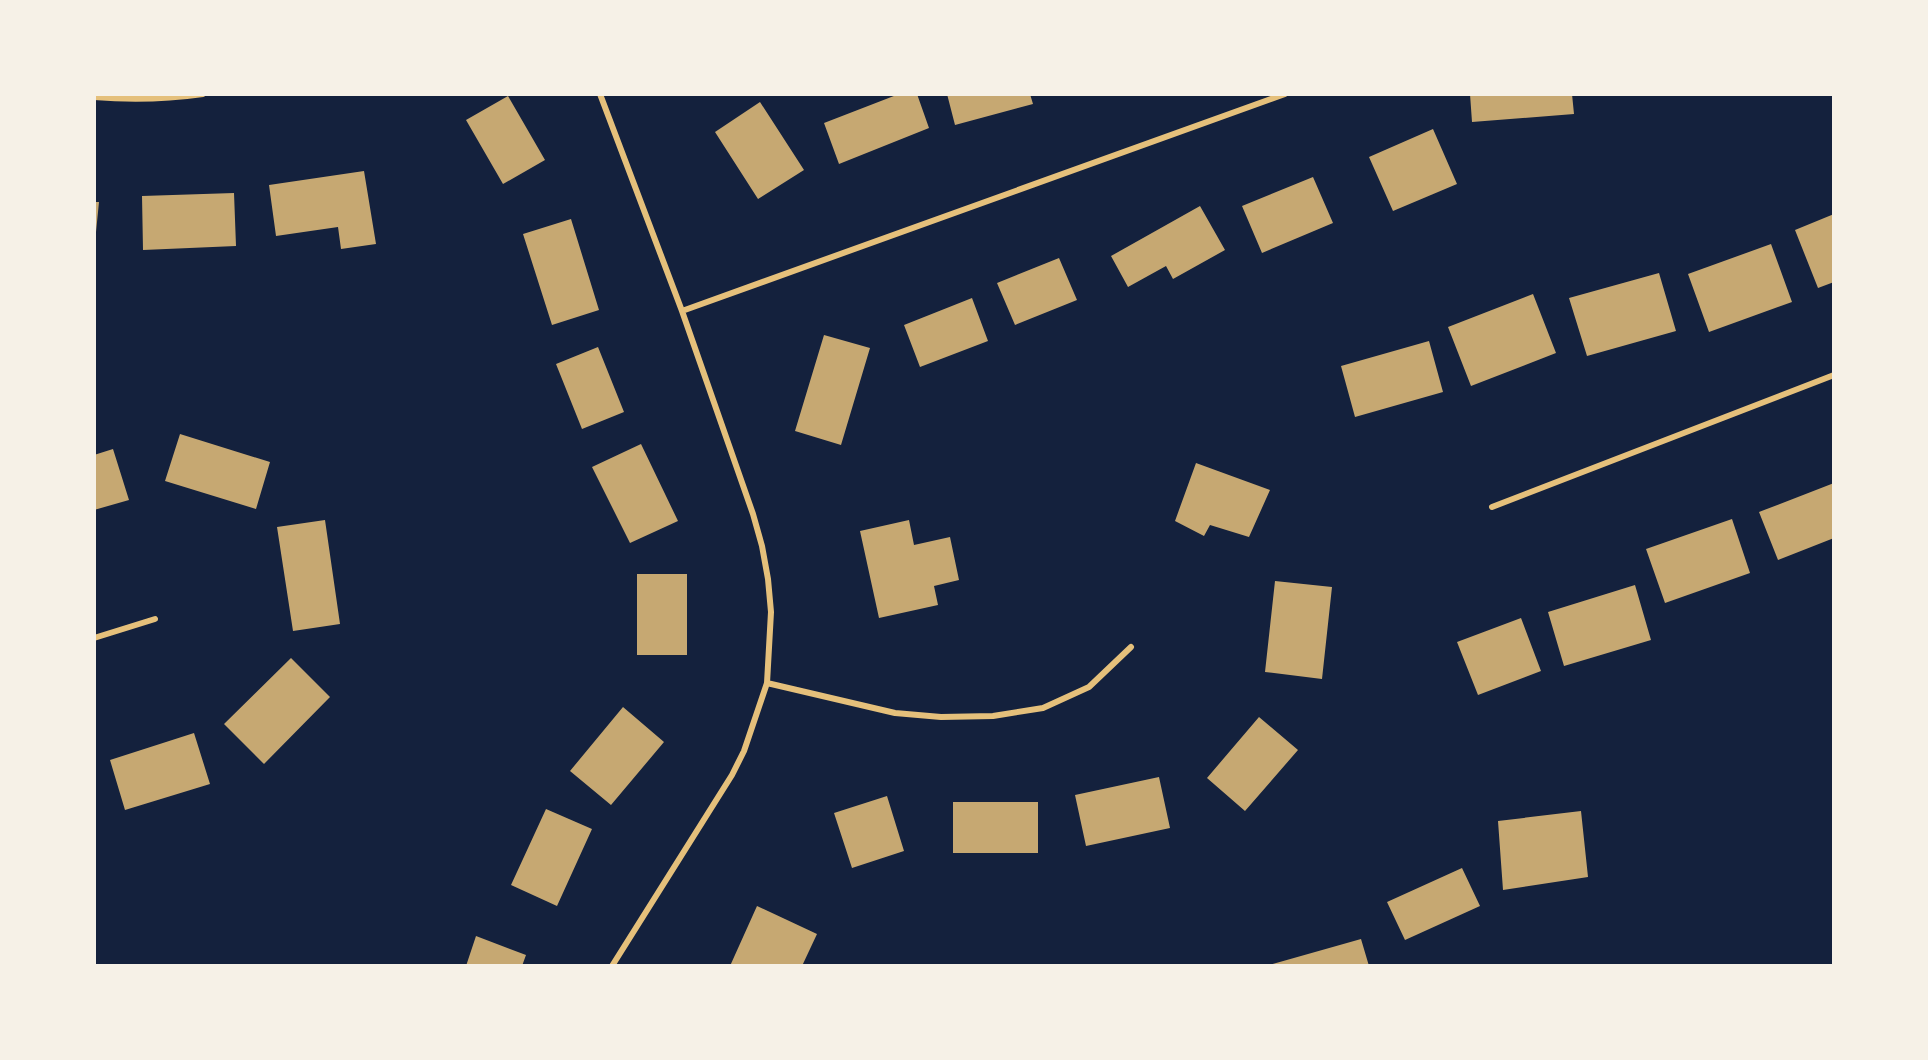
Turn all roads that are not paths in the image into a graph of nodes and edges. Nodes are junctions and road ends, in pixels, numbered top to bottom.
1 (203, 94) edge
2 (600, 94) edge
3 (1285, 94) edge
4 (94, 97) edge
5 (682, 311) junction
6 (1833, 375) edge
7 (1492, 507) dead end
8 (155, 619) dead end
9 (94, 638) edge
10 (1131, 647) dead end
11 (767, 683) junction
12 (612, 966) edge

1 - 4 street
2 - 5 street
3 - 5 street
5 - 11 street
6 - 7 street
8 - 9 street
10 - 11 street
11 - 12 street

